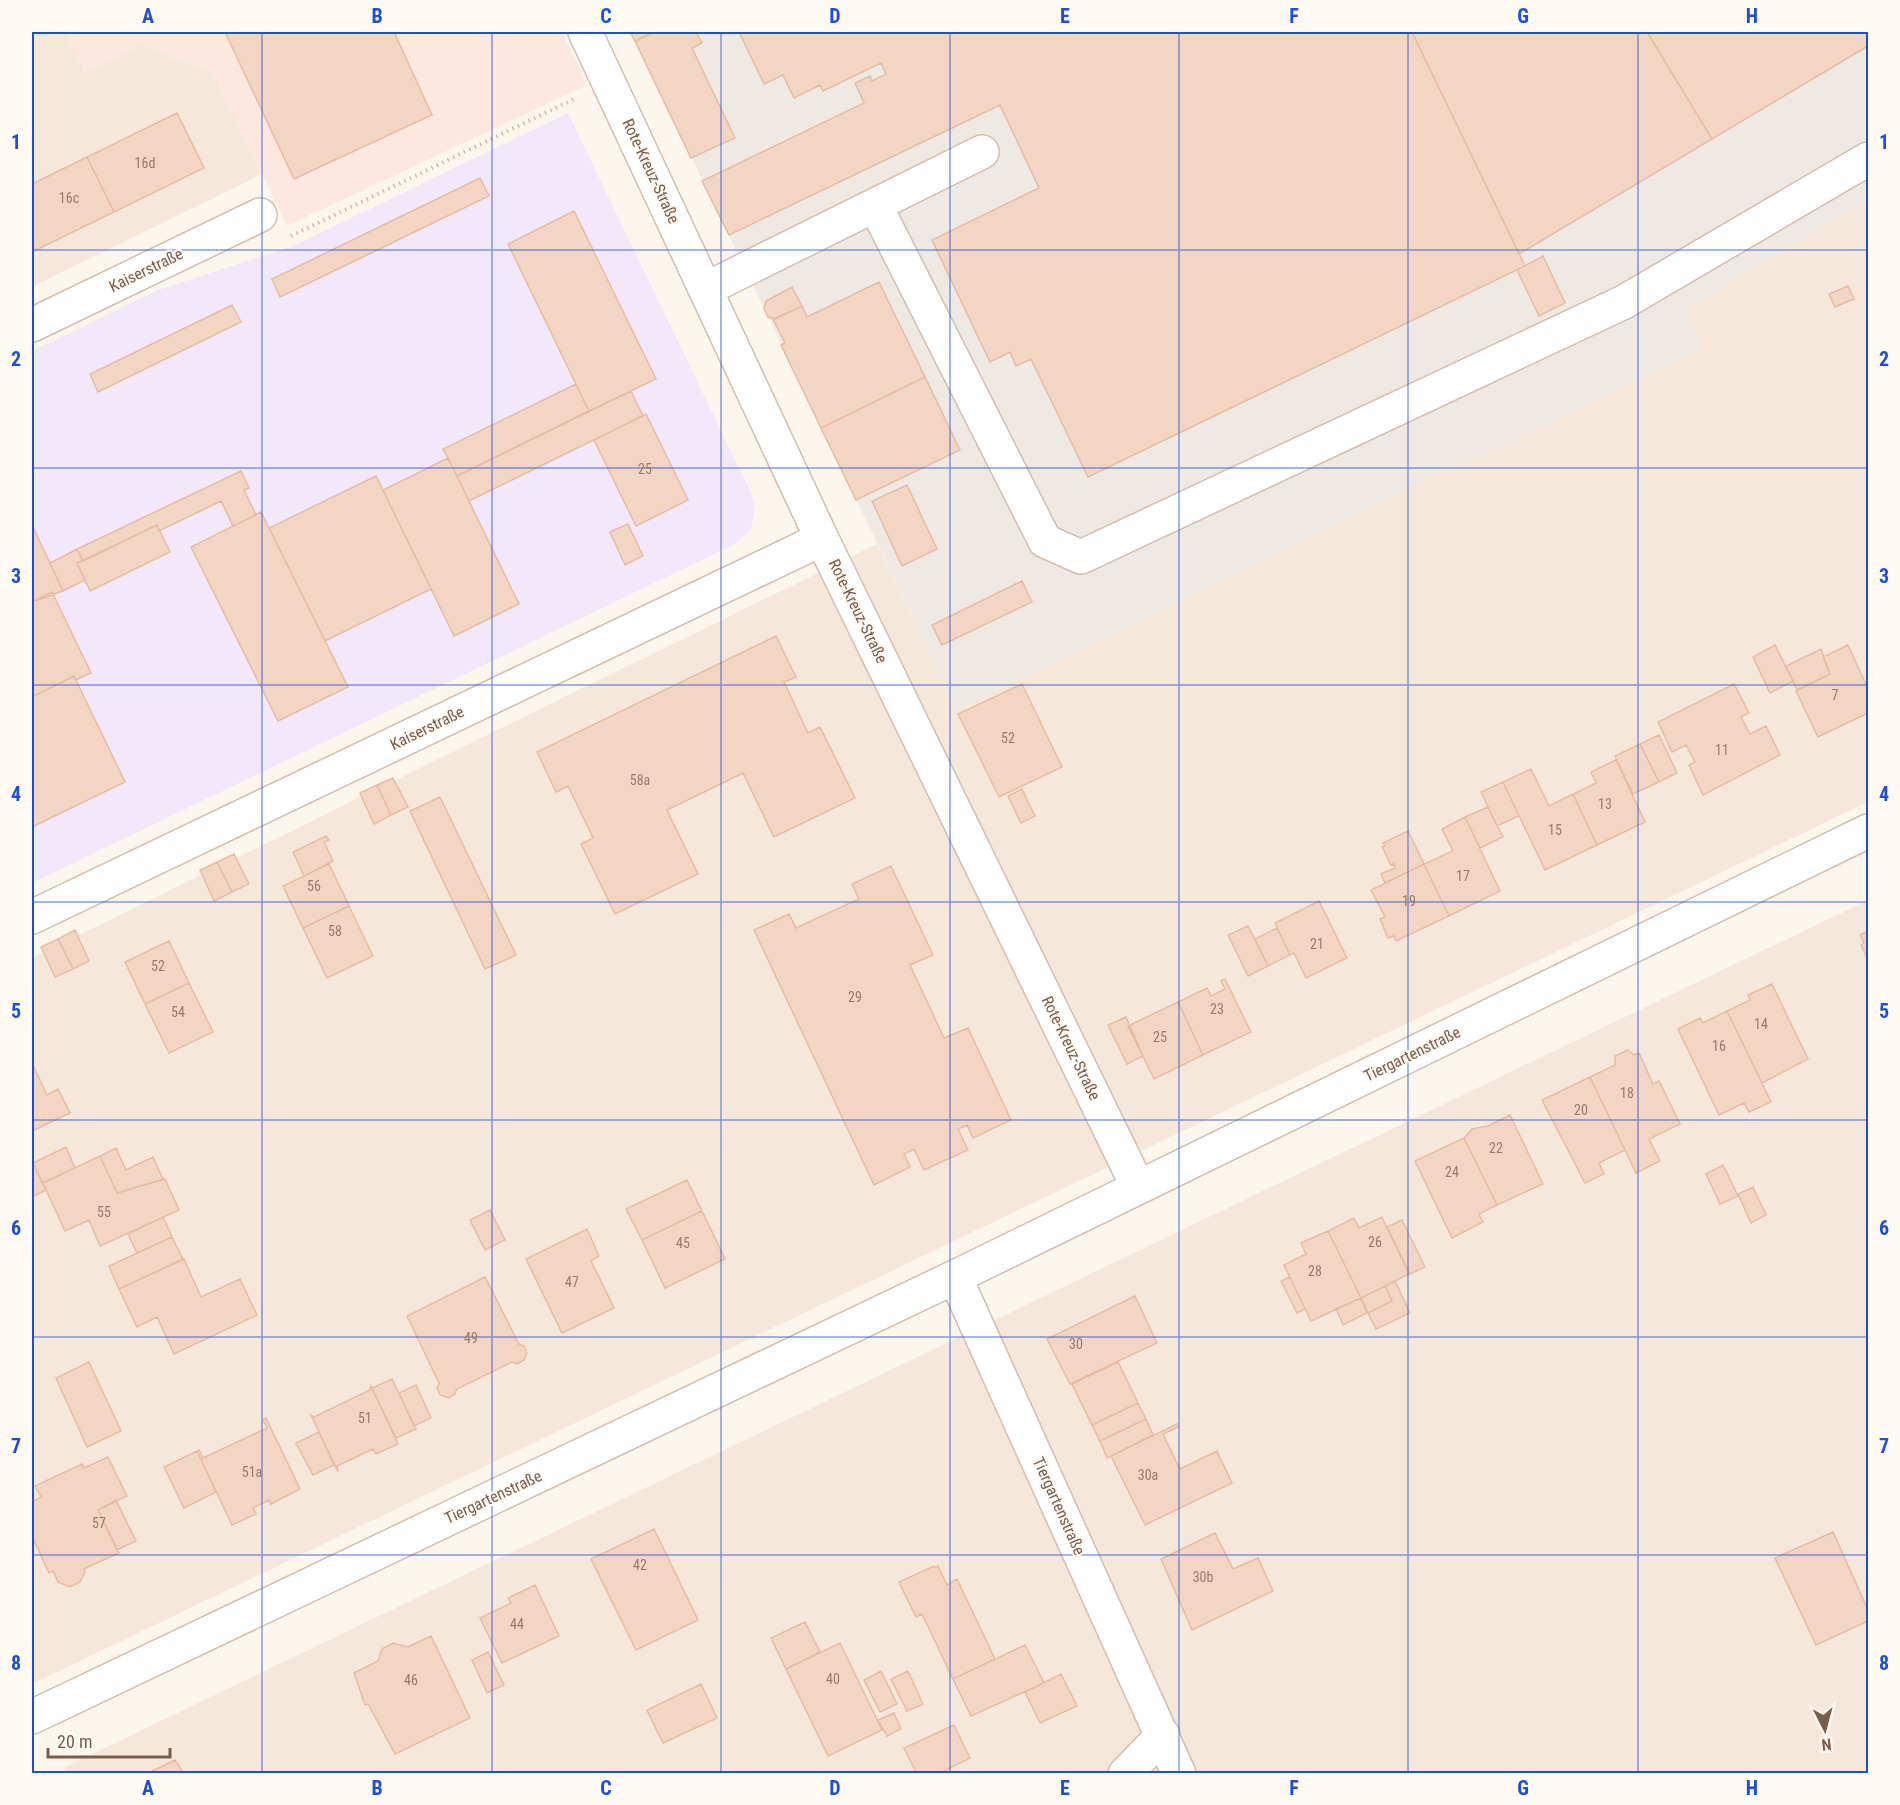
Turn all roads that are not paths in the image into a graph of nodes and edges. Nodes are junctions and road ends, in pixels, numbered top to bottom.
1 (585, 32) edge
2 (982, 152) dead end
3 (1869, 159) edge
4 (875, 205) junction
5 (260, 215) road end
6 (706, 289) junction
7 (32, 325) edge
8 (822, 539) junction
9 (1869, 831) edge
10 (32, 917) edge
11 (1138, 1187) junction
12 (955, 1277) junction
13 (32, 1717) edge
14 (1163, 1735) junction
15 (1125, 1773) edge
16 (1179, 1773) edge

1 - 6 street, Rote-Kreuz-Straße
2 - 4 street
3 - 4 street
4 - 6 street
5 - 7 street, Kaiserstraße
6 - 8 street, Rote-Kreuz-Straße
8 - 10 street, Kaiserstraße
8 - 11 street, Rote-Kreuz-Straße
9 - 11 street, Tiergartenstraße
11 - 12 street, Tiergartenstraße
12 - 13 street, Tiergartenstraße
12 - 14 street, Tiergartenstraße
14 - 15 street
14 - 16 street, Tiergartenstraße

